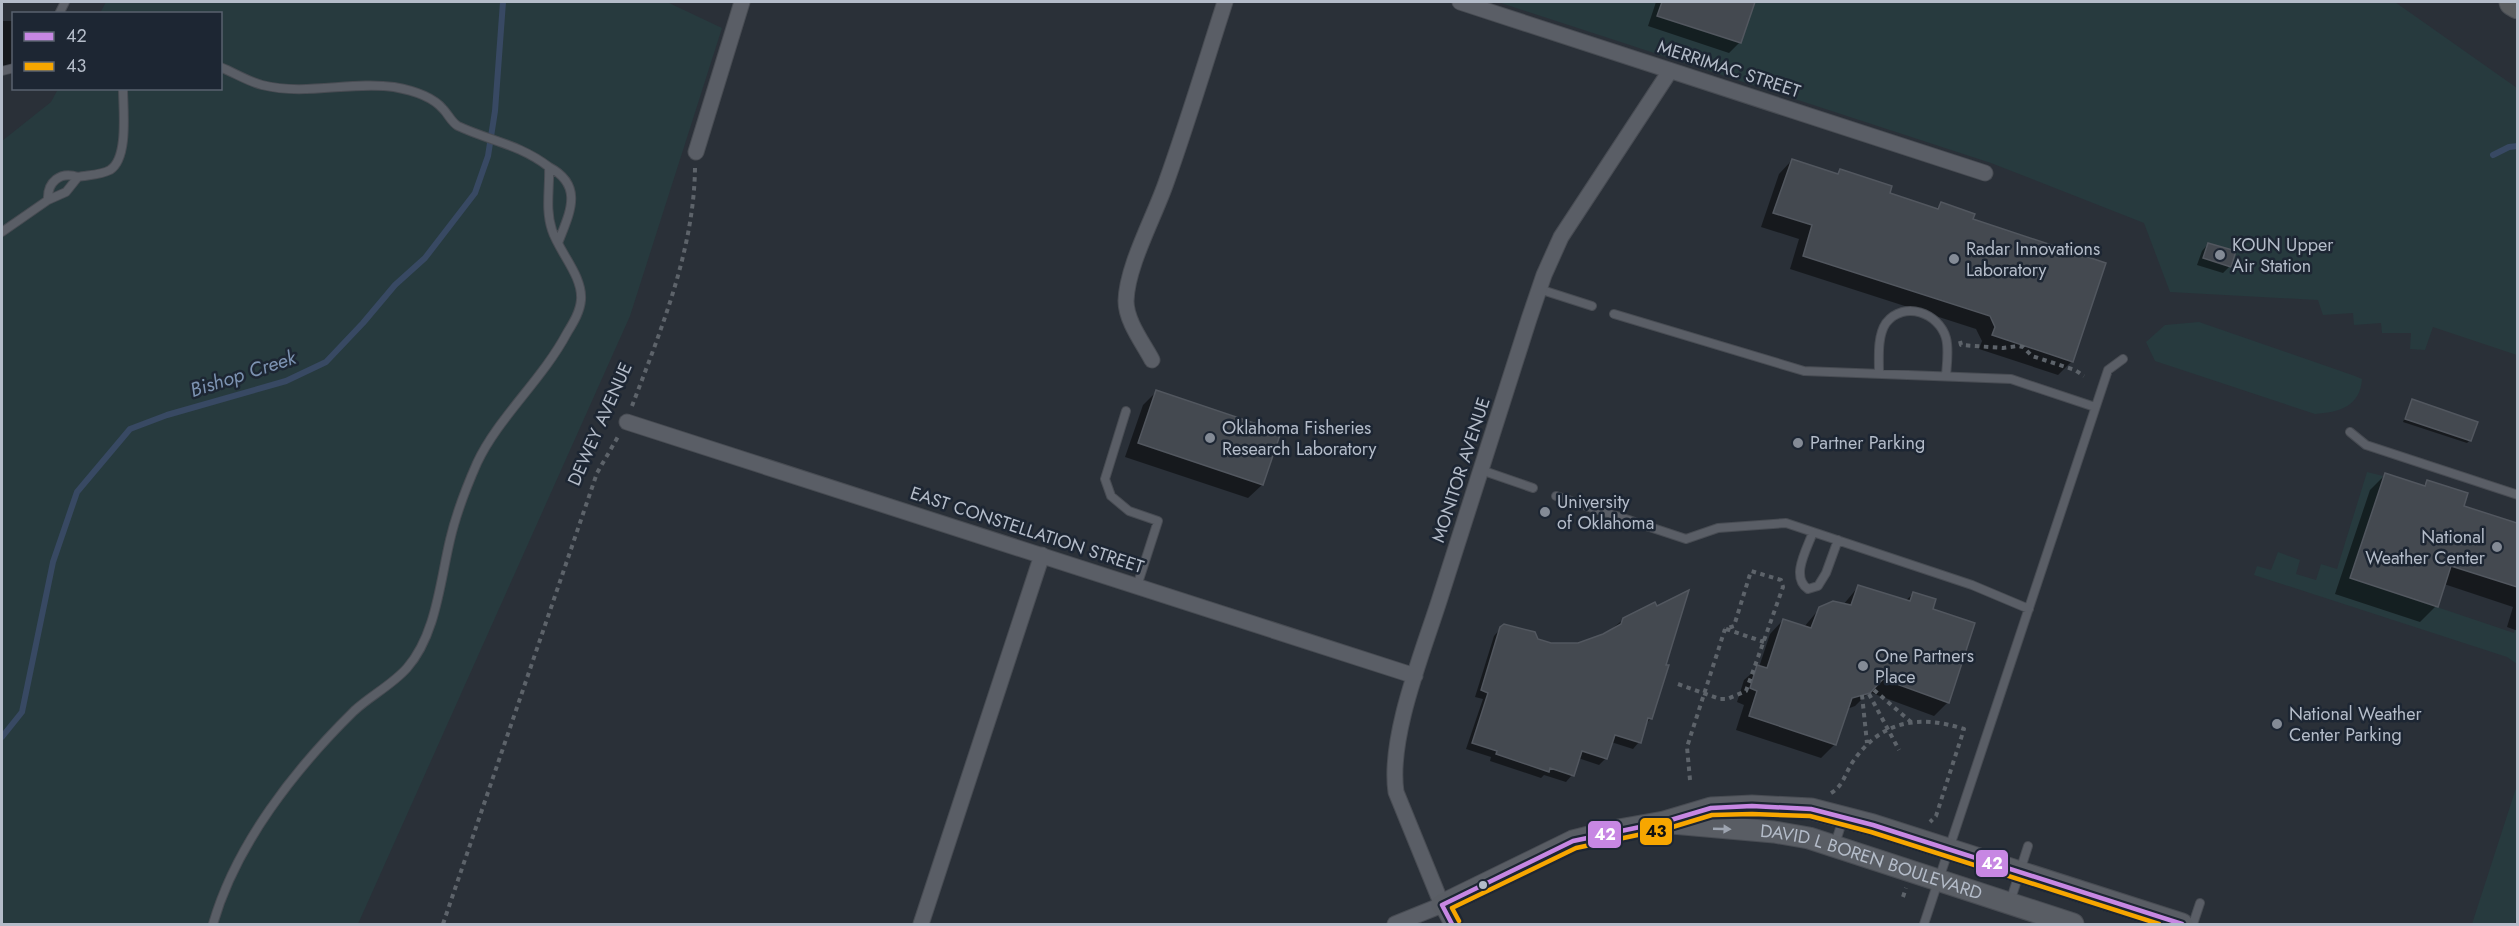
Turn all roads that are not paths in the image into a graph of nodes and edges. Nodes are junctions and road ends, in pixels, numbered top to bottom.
1 (742, 2) edge
2 (1225, 2) edge
3 (1460, 2) edge
4 (2513, 2) edge
5 (2517, 5) edge
6 (222, 68) edge
7 (1670, 71) junction
8 (123, 90) edge
9 (696, 152) road end
10 (549, 167) junction
11 (1985, 173) dead end
12 (78, 177) junction
13 (48, 201) junction
14 (2, 232) edge
15 (558, 243) junction
16 (1539, 289) junction
17 (1593, 306) dead end
18 (1614, 314) dead end
19 (2123, 359) dead end
20 (1152, 360) dead end
21 (1879, 374) junction
22 (1946, 375) junction
23 (2095, 407) junction
24 (1126, 411) dead end
25 (627, 422) road end
26 (2350, 432) dead end
27 (1481, 470) junction
28 (1533, 488) dead end
29 (2517, 495) edge
30 (1556, 496) dead end
31 (1813, 532) junction
32 (1838, 540) junction
33 (1041, 555) junction
34 (1137, 586) junction
35 (2029, 609) junction
36 (1415, 676) junction
37 (1844, 817) junction
38 (1664, 822) junction
39 (1835, 846) junction
40 (2028, 846) dead end
41 (1950, 849) junction
42 (2021, 872) junction
43 (1939, 879) junction
44 (2010, 903) junction
45 (2200, 903) dead end
46 (1442, 905) junction
47 (213, 924) edge
48 (921, 924) edge
49 (1395, 924) edge
50 (1452, 924) edge
51 (1924, 924) edge
52 (2073, 924) edge
53 (2182, 924) edge
54 (2193, 924) edge

1 - 9 street
2 - 20 street
3 - 7 street, MERRIMAC STREET
4 - 5 highway
6 - 10 lane
7 - 11 street, MERRIMAC STREET
7 - 16 street, MONITOR AVENUE
8 - 12 lane
10 - 15 lane
10 - 15 lane
12 - 13 lane
12 - 13 lane
13 - 14 lane
15 - 47 lane
16 - 17 lane
16 - 27 street, MONITOR AVENUE
18 - 21 lane
19 - 23 lane
21 - 22 lane
21 - 22 lane
22 - 23 lane
23 - 35 lane
24 - 34 lane
25 - 33 street, EAST CONSTELLATION STREET
26 - 29 lane
27 - 28 lane
27 - 36 street, MONITOR AVENUE
30 - 31 lane
31 - 32 lane
31 - 32 lane
32 - 35 lane
33 - 34 street, EAST CONSTELLATION STREET
33 - 48 street
34 - 36 street, EAST CONSTELLATION STREET
35 - 41 lane
36 - 46 street, MONITOR AVENUE
37 - 38 street, DAVID L BOREN BOULEVARD
37 - 39 lane
37 - 41 street, DAVID L BOREN BOULEVARD
38 -> 39 street, DAVID L BOREN BOULEVARD
38 - 46 street, DAVID L BOREN BOULEVARD
39 - 43 street, DAVID L BOREN BOULEVARD
40 - 42 lane
41 - 42 street, DAVID L BOREN BOULEVARD
41 - 43 lane
42 - 44 lane
42 - 53 street, DAVID L BOREN BOULEVARD
43 - 44 street, DAVID L BOREN BOULEVARD
43 - 51 lane
44 - 52 street, DAVID L BOREN BOULEVARD
45 - 54 lane
46 - 49 street
46 - 50 street, MONITOR AVENUE

